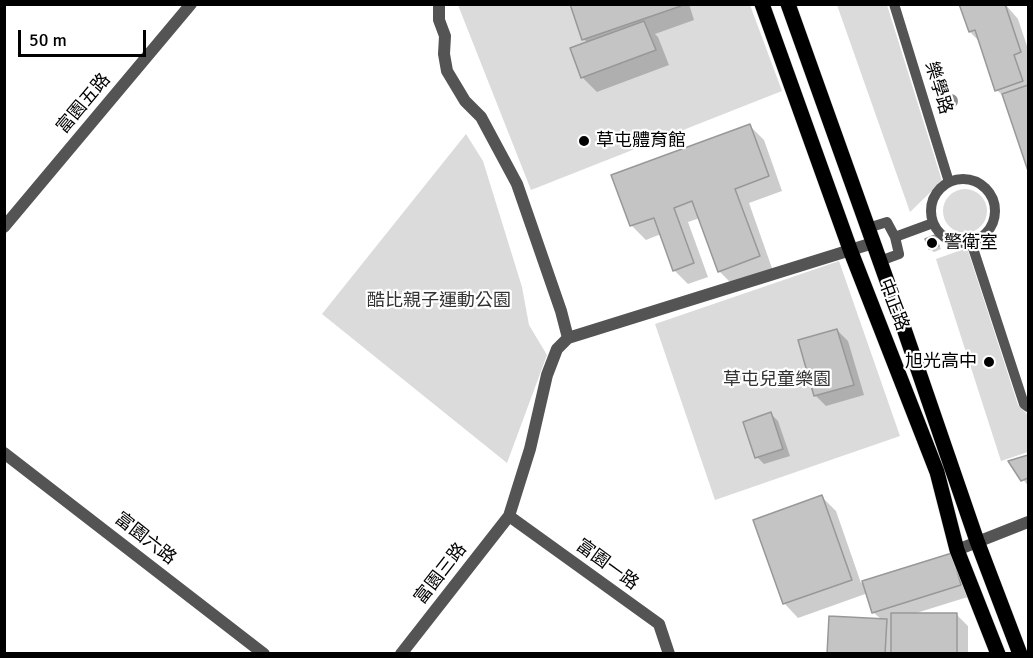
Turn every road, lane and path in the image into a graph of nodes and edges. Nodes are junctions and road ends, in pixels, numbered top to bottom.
1 (191, 4) edge
2 (439, 4) edge
3 (762, 4) edge
4 (788, 4) edge
5 (894, 4) edge
6 (949, 182) junction
7 (933, 223) junction
8 (4, 226) edge
9 (868, 228) junction
10 (895, 237) junction
11 (971, 242) junction
12 (873, 243) junction
13 (851, 252) junction
14 (880, 261) junction
15 (568, 338) junction
16 (1029, 407) edge
17 (4, 453) edge
18 (509, 516) junction
19 (1029, 522) edge
20 (977, 541) junction
21 (957, 550) junction
22 (264, 654) edge
23 (401, 654) edge
24 (669, 654) edge
25 (998, 654) edge
26 (1020, 654) edge

1 - 8 street, 富園五路
2 - 15 street
3 - 13 main road, 中正路
4 - 9 main road, 中正路
5 - 6 lane, 樂學路
6 - 7 lane
6 - 11 lane
7 - 10 lane
7 - 11 lane
9 - 10 lane
9 - 12 main road, 中正路
10 - 14 lane
11 - 16 lane
12 - 13 street
12 - 14 main road, 中正路
13 - 15 street
13 - 21 main road, 中正路
14 - 20 main road, 中正路
15 - 18 street
17 - 22 street, 富園六路
18 - 23 street, 富園三路
18 - 24 street, 富園一路
19 - 20 street
20 - 21 street
20 - 26 main road, 中正路
21 - 25 main road, 中正路

